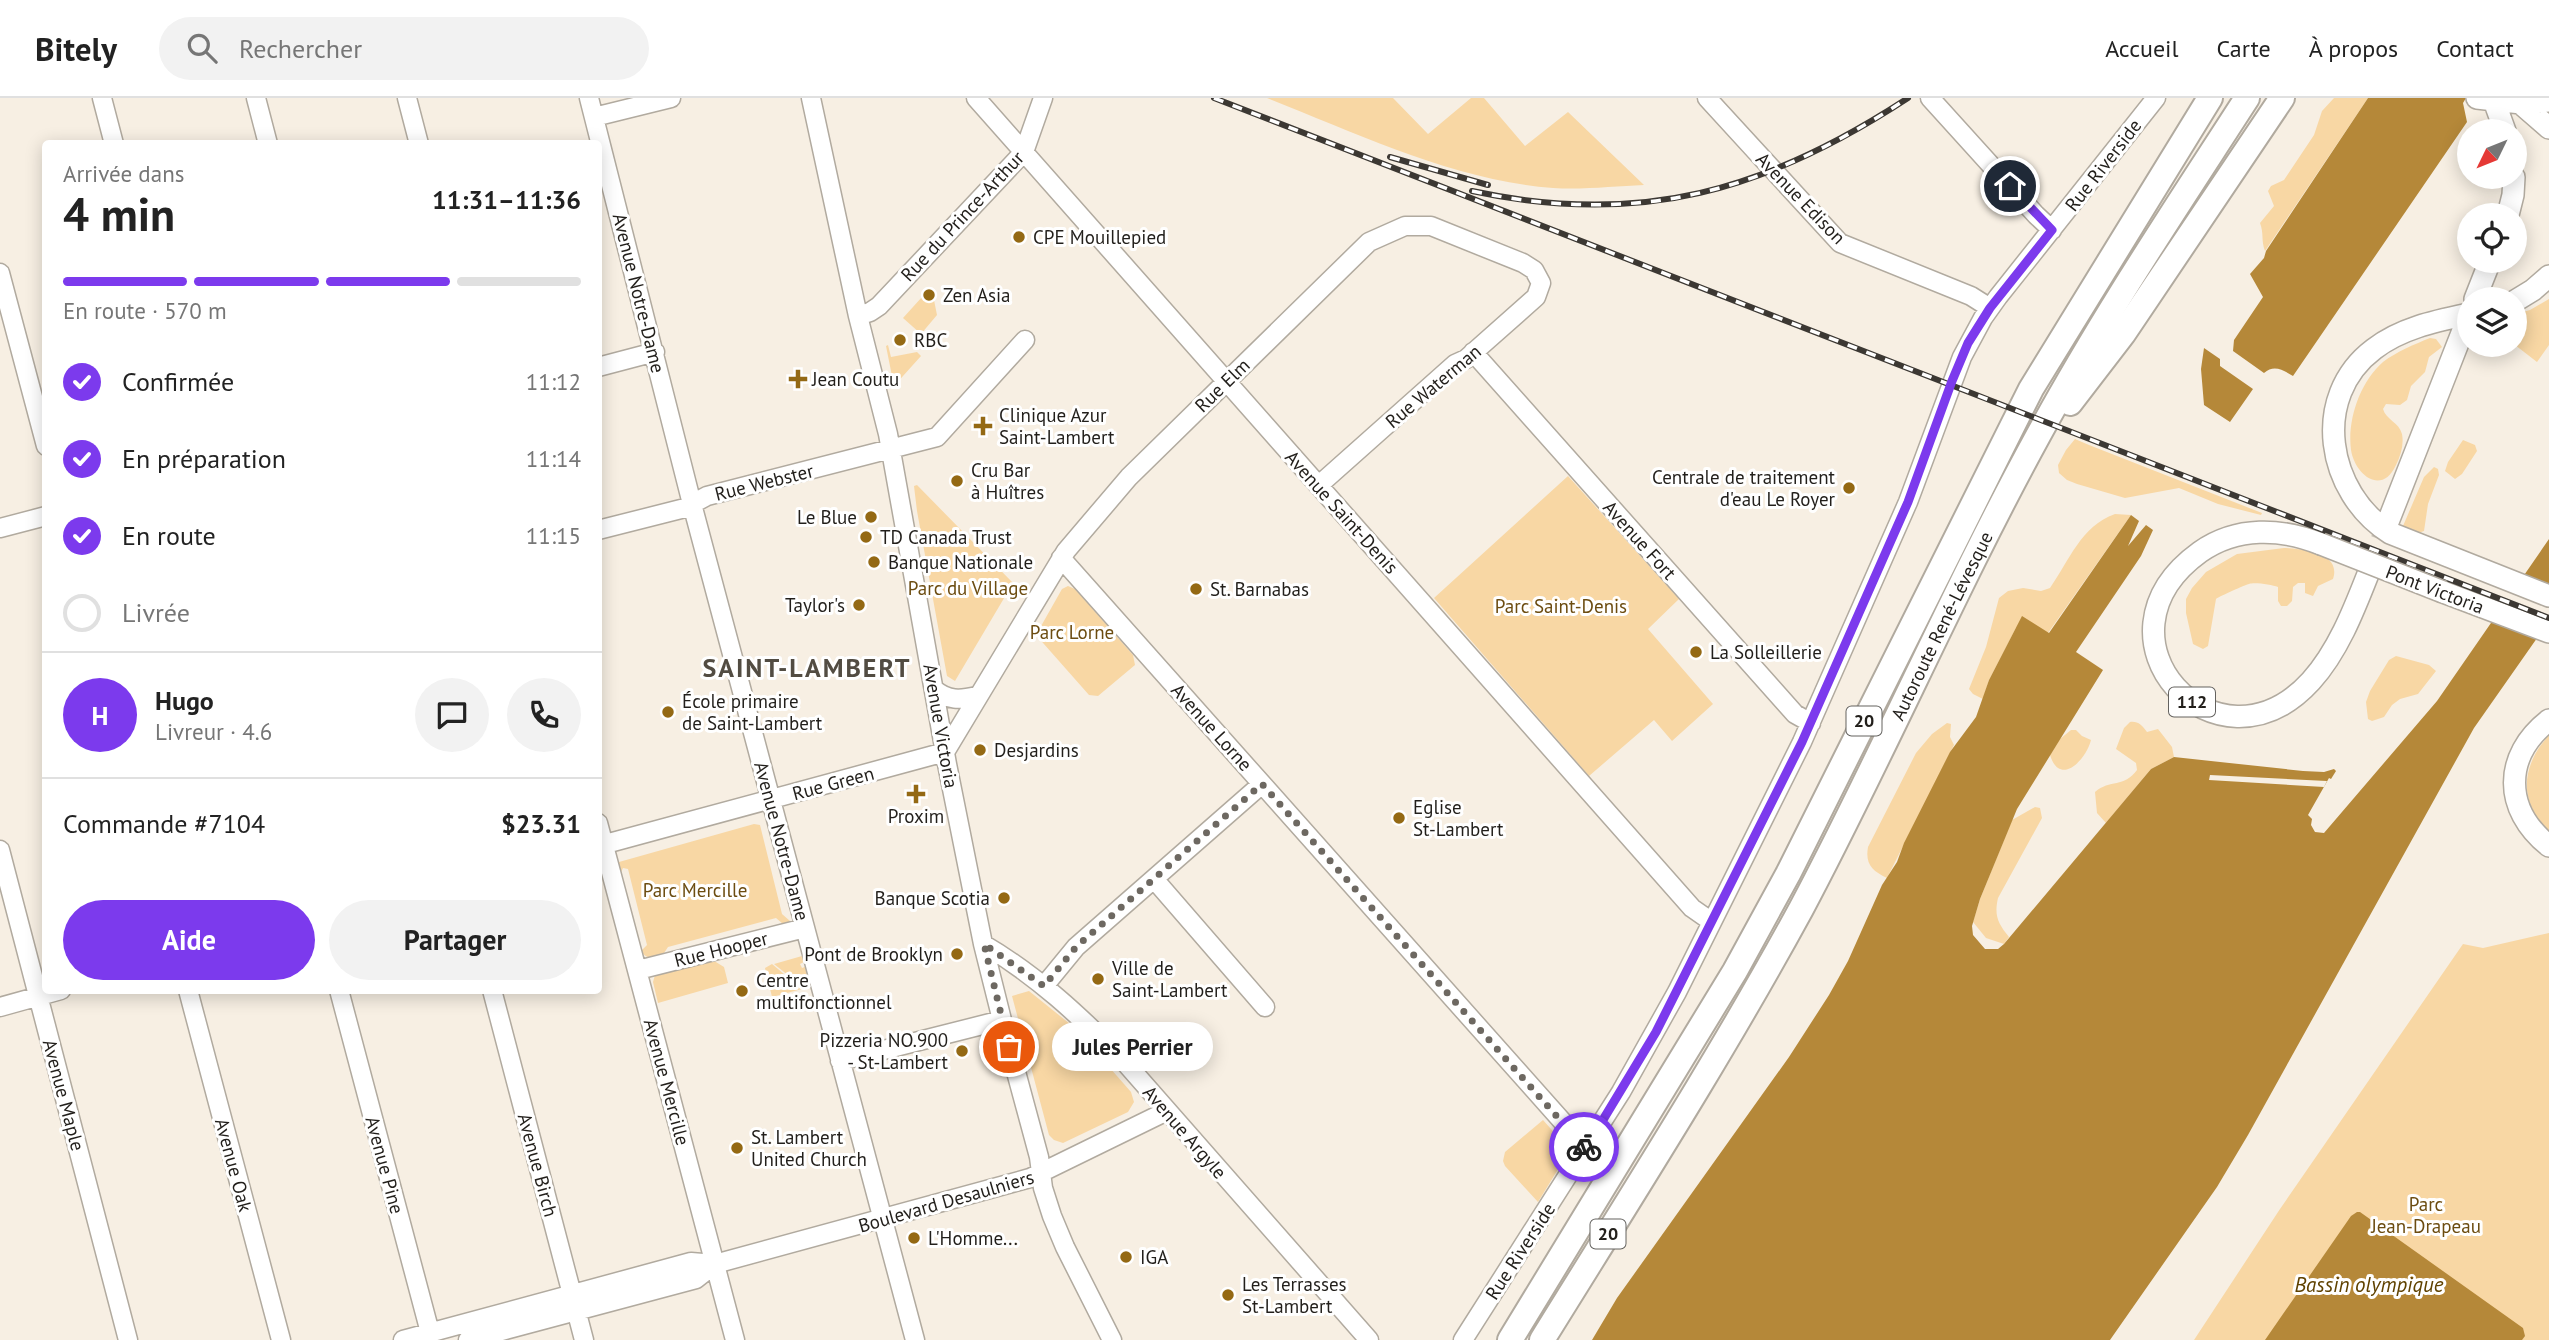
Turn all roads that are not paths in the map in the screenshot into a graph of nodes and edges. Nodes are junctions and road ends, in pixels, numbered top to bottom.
1 (102, 98) edge
2 (256, 98) edge
3 (407, 98) edge
4 (589, 98) edge
5 (671, 98) edge
6 (811, 98) edge
7 (976, 98) edge
8 (1043, 98) edge
9 (1707, 98) edge
10 (1930, 98) edge
11 (2210, 98) edge
12 (2247, 98) edge
13 (2282, 98) edge
14 (2496, 99) edge
15 (2150, 100) edge
16 (2549, 102) edge
17 (594, 117) junction
18 (2501, 119) edge
19 (2549, 128) edge
20 (113, 140) edge
21 (267, 140) edge
22 (418, 140) edge
23 (600, 140) edge
24 (602, 148) edge
25 (1024, 152) junction
26 (2052, 230) junction
27 (0, 273) edge
28 (2549, 276) edge
29 (1541, 283) joint
30 (2527, 294) edge
31 (1990, 308) junction
32 (858, 316) junction
33 (2457, 318) edge
34 (2457, 339) edge
35 (1025, 340) dead end
36 (655, 352) junction
37 (1473, 352) junction
38 (602, 367) edge
39 (1226, 382) junction
40 (42, 431) edge
41 (891, 450) junction
42 (2021, 468) junction
43 (1319, 485) junction
44 (692, 504) junction
45 (42, 517) edge
46 (2388, 522) tunnel mouth
47 (0, 528) edge
48 (602, 529) edge
49 (1061, 558) junction
50 (2370, 569) tunnel mouth
51 (2549, 596) edge
52 (2549, 632) edge
53 (934, 689) junction
54 (977, 696) junction
55 (2549, 720) edge
56 (1811, 723) junction
57 (945, 752) junction
58 (1262, 784) junction
59 (771, 799) junction
60 (602, 845) edge
61 (2549, 846) edge
62 (602, 848) edge
63 (0, 850) edge
64 (1154, 879) junction
65 (1712, 922) junction
66 (805, 928) junction
67 (984, 944) junction
68 (638, 970) junction
69 (1044, 986) junction
70 (46, 994) edge
71 (189, 994) edge
72 (340, 994) edge
73 (493, 994) edge
74 (38, 996) junction
75 (0, 1007) edge
76 (1265, 1007) dead end
77 (1002, 1020) junction
78 (840, 1061) junction
79 (1167, 1111) junction
80 (1586, 1148) junction
81 (1042, 1173) junction
82 (882, 1220) junction
83 (715, 1264) junction
84 (574, 1302) junction
85 (431, 1336) edge
86 (128, 1340) edge
87 (281, 1340) edge
88 (403, 1340) edge
89 (468, 1340) edge
90 (584, 1340) edge
91 (736, 1340) edge
92 (915, 1340) edge
93 (1112, 1340) edge
94 (1369, 1340) edge
95 (1463, 1340) edge
96 (1510, 1340) edge
97 (1542, 1340) edge

1 - 20 street
2 - 21 street
3 - 22 street
4 - 17 street, Avenue Notre-Dame
5 - 17 street
6 - 32 street, Avenue Victoria
7 - 25 street, Avenue Saint-Denis
8 - 25 street, Rue du Prince-Arthur
9 - 31 street, Avenue Edison
10 - 26 street
11 - 96 highway, Autoroute René-Lévesque / 20
12 - 42 highway, Autoroute René-Lévesque / 20
13 - 42 highway
14 - 16 main road
14 - 18 main road
14 - 19 main road
15 - 26 street, Rue Riverside
17 - 23 street, Avenue Notre-Dame
24 - 36 street, Avenue Notre-Dame
25 - 32 street, Rue du Prince-Arthur
25 - 39 street, Avenue Saint-Denis
26 - 31 street, Rue Riverside
27 - 40 street
28 - 30 main road
29 - 37 street, Rue Waterman
29 - 39 street, Rue Elm
31 - 56 street, Rue Riverside
32 - 41 street, Avenue Victoria
33 - 51 main road, Pont Victoria
34 - 46 main road
35 - 41 street, Rue Webster
36 - 38 street
36 - 44 street, Avenue Notre-Dame
37 - 43 street, Rue Waterman
37 - 56 street, Avenue Fort
39 - 43 street, Avenue Saint-Denis
39 - 49 street, Rue Elm
41 - 44 street, Rue Webster
41 - 53 street, Avenue Victoria
42 - 97 highway, Autoroute René-Lévesque / 20
43 - 65 street, Avenue Saint-Denis
44 - 48 street, Rue Webster
44 - 59 street, Avenue Notre-Dame
45 - 47 street
49 - 54 street, Rue Elm
49 - 58 street, Avenue Lorne
50 - 52 main road, Pont Victoria / 112, bridge
53 - 54 street
53 - 57 street, Avenue Victoria
54 - 57 street, Rue Elm
55 - 61 main road
56 - 65 street, Rue Riverside
57 - 59 street, Rue Green
57 - 67 street, Avenue Victoria
58 - 64 street
58 - 80 street, Avenue Lorne
59 - 60 street, Rue Green
59 - 66 street, Avenue Notre-Dame
62 - 68 street, Avenue Mercille
63 - 74 street, Avenue Maple
64 - 69 street
64 - 76 street
65 - 80 street, Rue Riverside
66 - 68 street, Rue Hooper
66 - 78 street, Avenue Notre-Dame
67 - 69 street, Avenue Argyle
67 - 77 street, Avenue Victoria
68 - 83 street, Avenue Mercille
69 - 79 street, Avenue Argyle
70 - 74 street
71 - 87 street, Avenue Oak
72 - 85 street, Avenue Pine
73 - 84 street, Avenue Birch
74 - 75 street
74 - 86 street, Avenue Maple
77 - 78 street
77 - 81 street, Avenue Victoria
78 - 82 street, Avenue Notre-Dame
79 - 81 street, Boulevard Desaulniers
79 - 94 street, Avenue Argyle
80 - 95 street, Rue Riverside
81 - 82 street, Boulevard Desaulniers
81 - 93 street, Avenue Victoria
82 - 83 street, Boulevard Desaulniers
82 - 92 street, Avenue Notre-Dame
83 - 84 street, Boulevard Desaulniers
83 - 91 street, Avenue Mercille
84 - 85 street, Boulevard Desaulniers
84 - 89 street, Boulevard Desaulniers
84 - 90 street, Avenue Birch
85 - 88 street, Boulevard Desaulniers

